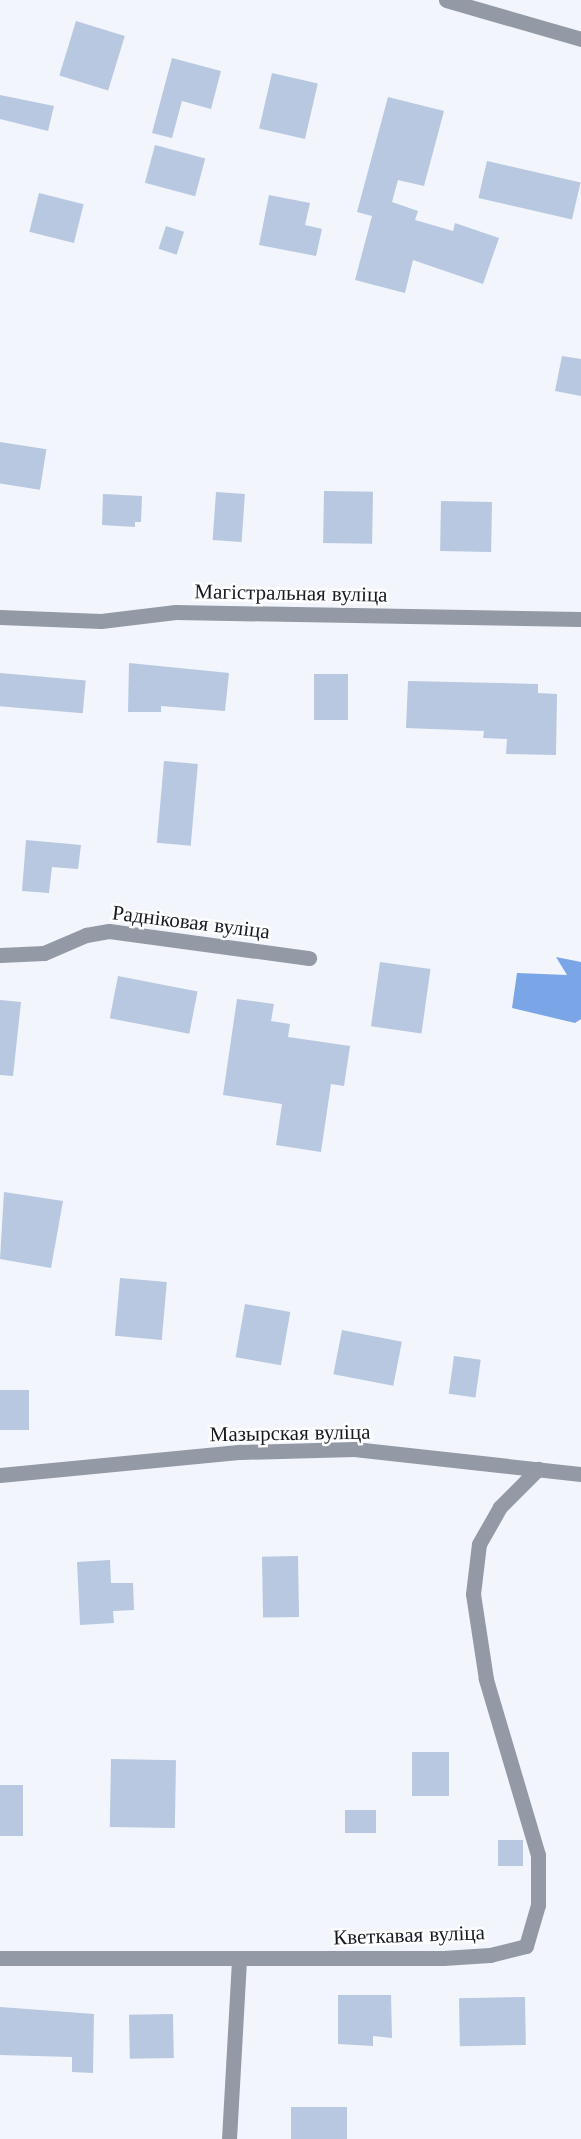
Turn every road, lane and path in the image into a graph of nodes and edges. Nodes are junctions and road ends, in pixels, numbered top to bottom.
1 (446, 0) edge
2 (581, 39) edge
3 (0, 617) edge
4 (581, 619) edge
5 (0, 955) edge
6 (309, 958) dead end
7 (538, 1469) junction
8 (581, 1474) edge
9 (0, 1476) edge
10 (0, 1958) edge
11 (239, 1959) junction
12 (229, 2139) edge

1 - 2 street
3 - 4 street, Магістральная вуліца
5 - 6 street, Радніковая вуліца
7 - 8 street, Мазырская вуліца
7 - 9 street, Мазырская вуліца
7 - 11 street, Кветкавая вуліца
10 - 11 street, Кветкавая вуліца
11 - 12 street

